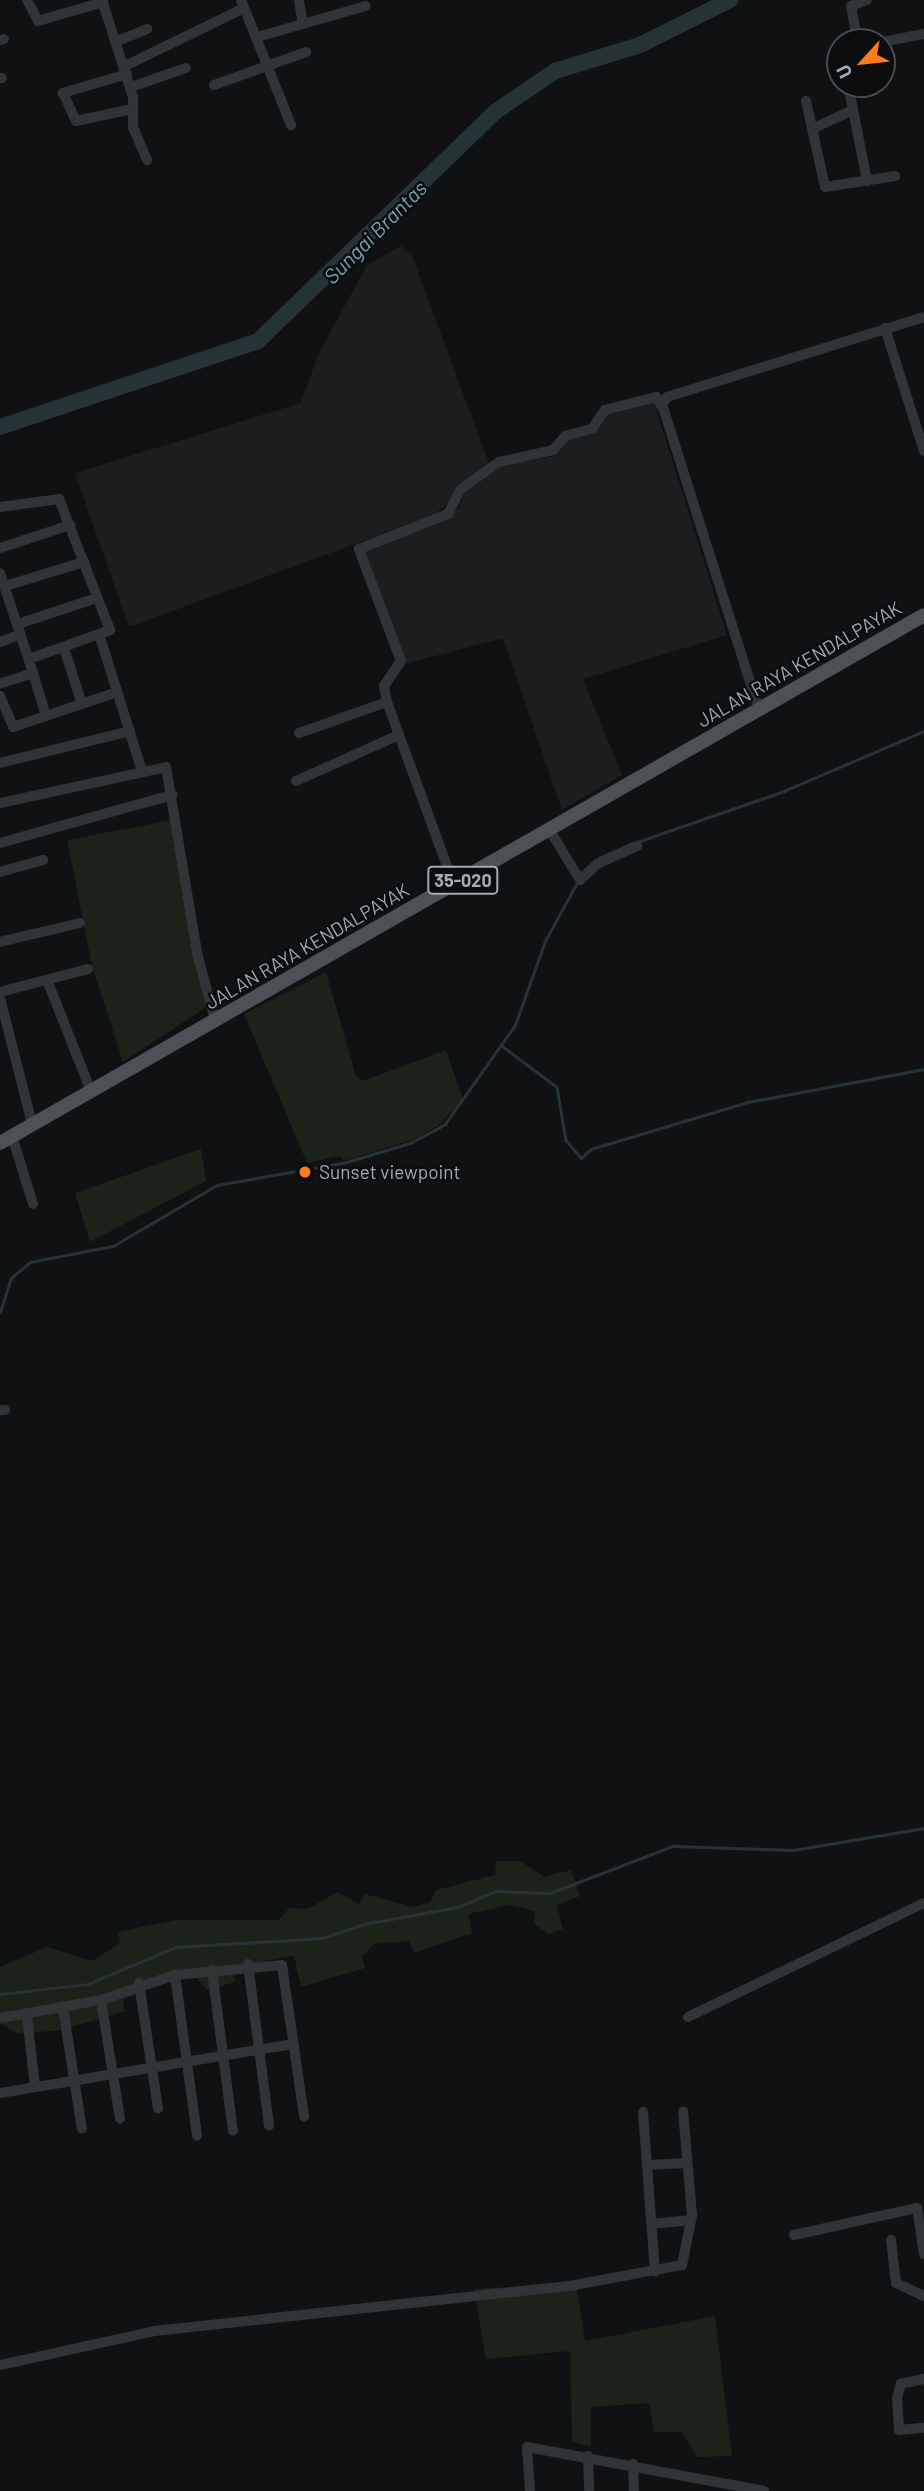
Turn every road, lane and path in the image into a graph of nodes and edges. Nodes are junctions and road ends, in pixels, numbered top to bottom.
1 (27, 0) edge
2 (299, 0) edge
3 (867, 0) edge
4 (103, 1) edge
5 (243, 4) edge
6 (366, 6) dead end
7 (303, 23) junction
8 (855, 28) edge
9 (148, 29) dead end
10 (924, 34) edge
11 (257, 37) junction
12 (896, 39) edge
13 (115, 41) junction
14 (306, 52) dead end
15 (268, 65) junction
16 (186, 68) dead end
17 (126, 70) junction
18 (214, 85) dead end
19 (131, 87) junction
20 (851, 98) edge
21 (806, 101) dead end
22 (132, 109) junction
23 (853, 110) junction
24 (291, 125) dead end
25 (812, 129) junction
26 (147, 160) dead end
27 (895, 176) dead end
28 (867, 181) junction
29 (924, 317) edge
30 (885, 328) junction
31 (662, 407) junction
32 (924, 451) edge
33 (0, 507) edge
34 (70, 525) junction
35 (0, 548) edge
36 (84, 562) junction
37 (0, 573) edge
38 (5, 586) junction
39 (97, 598) junction
40 (5, 599) edge
41 (924, 615) edge
42 (19, 629) junction
43 (100, 637) junction
44 (0, 642) edge
45 (64, 648) junction
46 (29, 659) junction
47 (33, 673) junction
48 (0, 684) edge
49 (117, 692) junction
50 (0, 696) edge
51 (387, 702) junction
52 (82, 704) junction
53 (759, 710) junction
54 (46, 716) junction
55 (130, 732) junction
56 (299, 733) dead end
57 (399, 735) junction
58 (0, 762) edge
59 (142, 771) junction
60 (296, 781) dead end
61 (172, 795) junction
62 (0, 803) edge
63 (549, 829) junction
64 (0, 843) edge
65 (637, 846) dead end
66 (43, 860) dead end
67 (0, 872) edge
68 (454, 885) junction
69 (80, 923) dead end
70 (0, 942) edge
71 (88, 969) dead end
72 (47, 980) junction
73 (0, 992) edge
74 (0, 998) edge
75 (215, 1020) junction
76 (91, 1091) junction
77 (32, 1125) junction
78 (6, 1140) edge
79 (33, 1204) dead end
80 (924, 1903) edge
81 (248, 1964) junction
82 (212, 1970) junction
83 (175, 1975) junction
84 (139, 1983) junction
85 (101, 2000) junction
86 (63, 2008) junction
87 (27, 2015) junction
88 (688, 2017) dead end
89 (0, 2018) edge
90 (294, 2043) junction
91 (258, 2049) junction
92 (221, 2054) junction
93 (184, 2059) junction
94 (148, 2065) junction
95 (110, 2071) junction
96 (73, 2079) junction
97 (35, 2087) junction
98 (0, 2093) edge
99 (158, 2109) dead end
100 (683, 2111) dead end
101 (643, 2112) dead end
102 (304, 2116) dead end
103 (120, 2118) dead end
104 (269, 2126) dead end
105 (82, 2129) dead end
106 (233, 2131) dead end
107 (197, 2135) dead end
108 (687, 2162) junction
109 (647, 2165) junction
110 (691, 2220) junction
111 (652, 2224) junction
112 (794, 2235) dead end
113 (891, 2240) dead end
114 (924, 2254) edge
115 (655, 2272) junction
116 (924, 2296) edge
117 (0, 2365) edge
118 (924, 2379) edge
119 (924, 2428) edge
120 (589, 2456) junction
121 (633, 2465) junction
122 (737, 2488) edge
123 (530, 2491) edge
124 (589, 2491) edge
125 (635, 2491) edge
126 (764, 2491) edge

1 - 4 street
2 - 7 street
3 - 8 street
4 - 13 street
5 - 11 street
5 - 17 street
6 - 7 street
7 - 11 street
9 - 13 street
10 - 12 street
11 - 15 street
13 - 17 street
14 - 15 street
15 - 18 street
15 - 24 street
16 - 19 street
17 - 19 street
17 - 22 street
19 - 22 street
20 - 23 street
21 - 25 street
22 - 26 street
23 - 25 street
23 - 28 street
25 - 28 street
27 - 28 street
29 - 30 street
30 - 31 street
30 - 32 street
31 - 51 street
31 - 53 street
33 - 34 street
34 - 35 street
34 - 36 street
36 - 38 street
36 - 39 street
37 - 38 street
38 - 40 street
39 - 42 street
39 - 43 street
40 - 42 street
41 - 53 main road, JALAN RAYA KENDALPAYAK / 35-020
42 - 44 street
42 - 46 street
43 - 45 street
43 - 49 street
45 - 46 street
45 - 52 street
46 - 47 street
47 - 48 street
47 - 54 street
49 - 52 street
49 - 55 street
50 - 54 street
51 - 56 street
51 - 57 street
52 - 54 street
53 - 63 main road, JALAN RAYA KENDALPAYAK / 35-020
55 - 58 street
55 - 59 street
57 - 60 street
57 - 68 street
59 - 61 street
59 - 62 street
61 - 64 street
61 - 75 street
63 - 65 street
63 - 68 main road, JALAN RAYA KENDALPAYAK / 35-020
66 - 67 street
68 - 75 main road, JALAN RAYA KENDALPAYAK / 35-020
69 - 70 street
71 - 72 street
72 - 73 street
72 - 76 street
74 - 77 street
75 - 76 main road, JALAN RAYA KENDALPAYAK / 35-020
76 - 77 main road, JALAN RAYA KENDALPAYAK / 35-020
77 - 78 main road, JALAN RAYA KENDALPAYAK / 35-020
78 - 79 street
80 - 88 street
81 - 82 street
81 - 90 street
81 - 91 street
82 - 83 street
82 - 92 street
83 - 84 street
83 - 93 street
84 - 85 street
84 - 94 street
85 - 86 street
85 - 95 street
86 - 87 street
86 - 96 street
87 - 89 street
87 - 97 street
90 - 91 street
90 - 102 street
91 - 92 street
91 - 104 street
92 - 93 street
92 - 106 street
93 - 94 street
93 - 107 street
94 - 95 street
94 - 99 street
95 - 96 street
95 - 103 street
96 - 97 street
96 - 105 street
97 - 98 street
100 - 108 street
101 - 109 street
108 - 109 street
108 - 110 street
109 - 111 street
110 - 111 street
110 - 115 street
111 - 115 street
112 - 114 street
113 - 116 street
115 - 117 street
118 - 119 street
120 - 121 street
120 - 123 street
120 - 124 street
121 - 122 street
121 - 125 street
122 - 126 street

